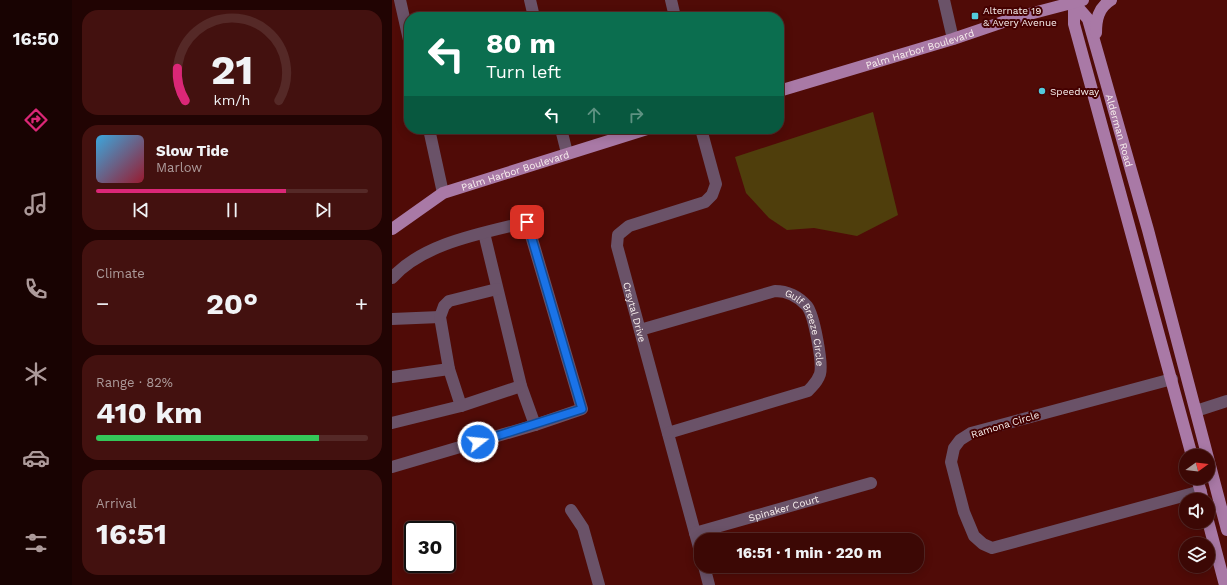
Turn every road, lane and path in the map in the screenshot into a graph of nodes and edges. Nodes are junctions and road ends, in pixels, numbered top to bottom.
1 (400, 0) edge
2 (530, 0) edge
3 (671, 0) edge
4 (944, 0) edge
5 (1111, 0) edge
6 (1079, 1) edge
7 (533, 12) edge
8 (674, 12) edge
9 (404, 18) edge
10 (953, 39) junction
11 (1096, 45) junction
12 (784, 90) edge
13 (430, 134) edge
14 (562, 134) edge
15 (629, 134) edge
16 (702, 134) edge
17 (566, 153) junction
18 (443, 193) junction
19 (392, 229) edge
20 (484, 233) junction
21 (392, 278) edge
22 (497, 289) junction
23 (440, 317) junction
24 (392, 319) edge
25 (640, 330) junction
26 (449, 370) junction
27 (392, 377) edge
28 (1172, 379) junction
29 (521, 386) junction
30 (1227, 401) edge
31 (461, 406) junction
32 (1196, 411) junction
33 (392, 423) edge
34 (535, 425) junction
35 (668, 433) junction
36 (1190, 449) edge
37 (392, 467) edge
38 (871, 483) dead end
39 (1179, 502) edge
40 (571, 510) dead end
41 (1210, 529) edge
42 (1227, 530) edge
43 (695, 533) joint
44 (706, 573) edge
45 (598, 585) edge
46 (709, 585) edge
47 (1225, 585) edge

1 - 9 street
2 - 7 street
3 - 8 street
4 - 10 street
5 - 11 main road
6 - 10 main road, Palm Harbor Boulevard
6 - 11 main road, Alderman Road
6 - 28 main road, Alderman Road
10 - 12 main road, Palm Harbor Boulevard
11 - 32 main road, Alderman Road
13 - 18 street
14 - 17 street
15 - 17 main road, Palm Harbor Boulevard
16 - 25 street, Crsytal Drive
17 - 18 main road, Palm Harbor Boulevard
18 - 19 main road, Palm Harbor Boulevard
20 - 21 street
20 - 22 street
20 - 34 street
22 - 23 street
22 - 29 street
23 - 24 street
23 - 26 street
25 - 35 street, Crsytal Drive
25 - 35 street, Gulf Breeze Circle
26 - 27 street
26 - 31 street
28 - 36 main road, Alderman Road
28 - 39 street, Ramona Circle
29 - 31 street
29 - 34 street
30 - 32 street
31 - 33 street
32 - 42 main road, Alderman Road
34 - 37 street
35 - 43 street, Crsytal Drive
38 - 43 street, Spinaker Court
40 - 45 street
41 - 47 main road
44 - 46 street

